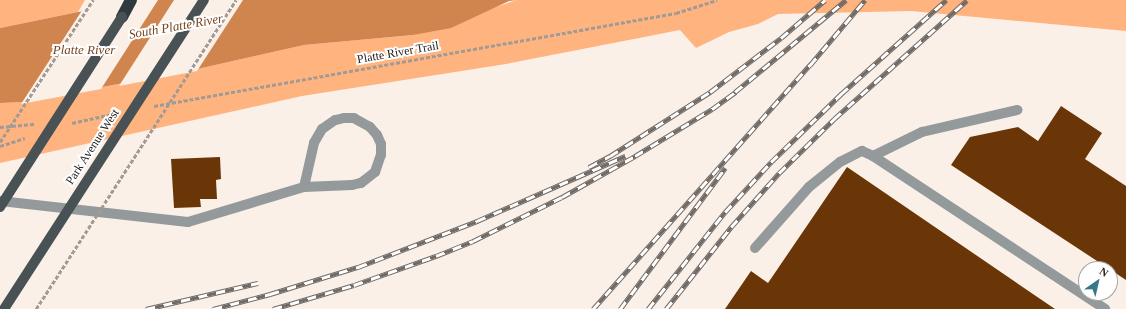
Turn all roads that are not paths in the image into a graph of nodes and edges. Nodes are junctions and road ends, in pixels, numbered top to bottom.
1 (131, 0) edge
2 (204, 0) edge
3 (122, 17) joint
4 (1017, 110) dead end
5 (873, 156) junction
6 (304, 187) junction
7 (0, 202) edge
8 (0, 207) edge
9 (755, 248) dead end
10 (4, 309) edge
11 (1104, 309) edge

1 - 3 highway
2 - 10 main road, Park Avenue West, bridge
3 - 8 main road, bridge
4 - 5 lane
5 - 9 lane
5 - 11 lane
6 - 6 lane
6 - 7 lane

